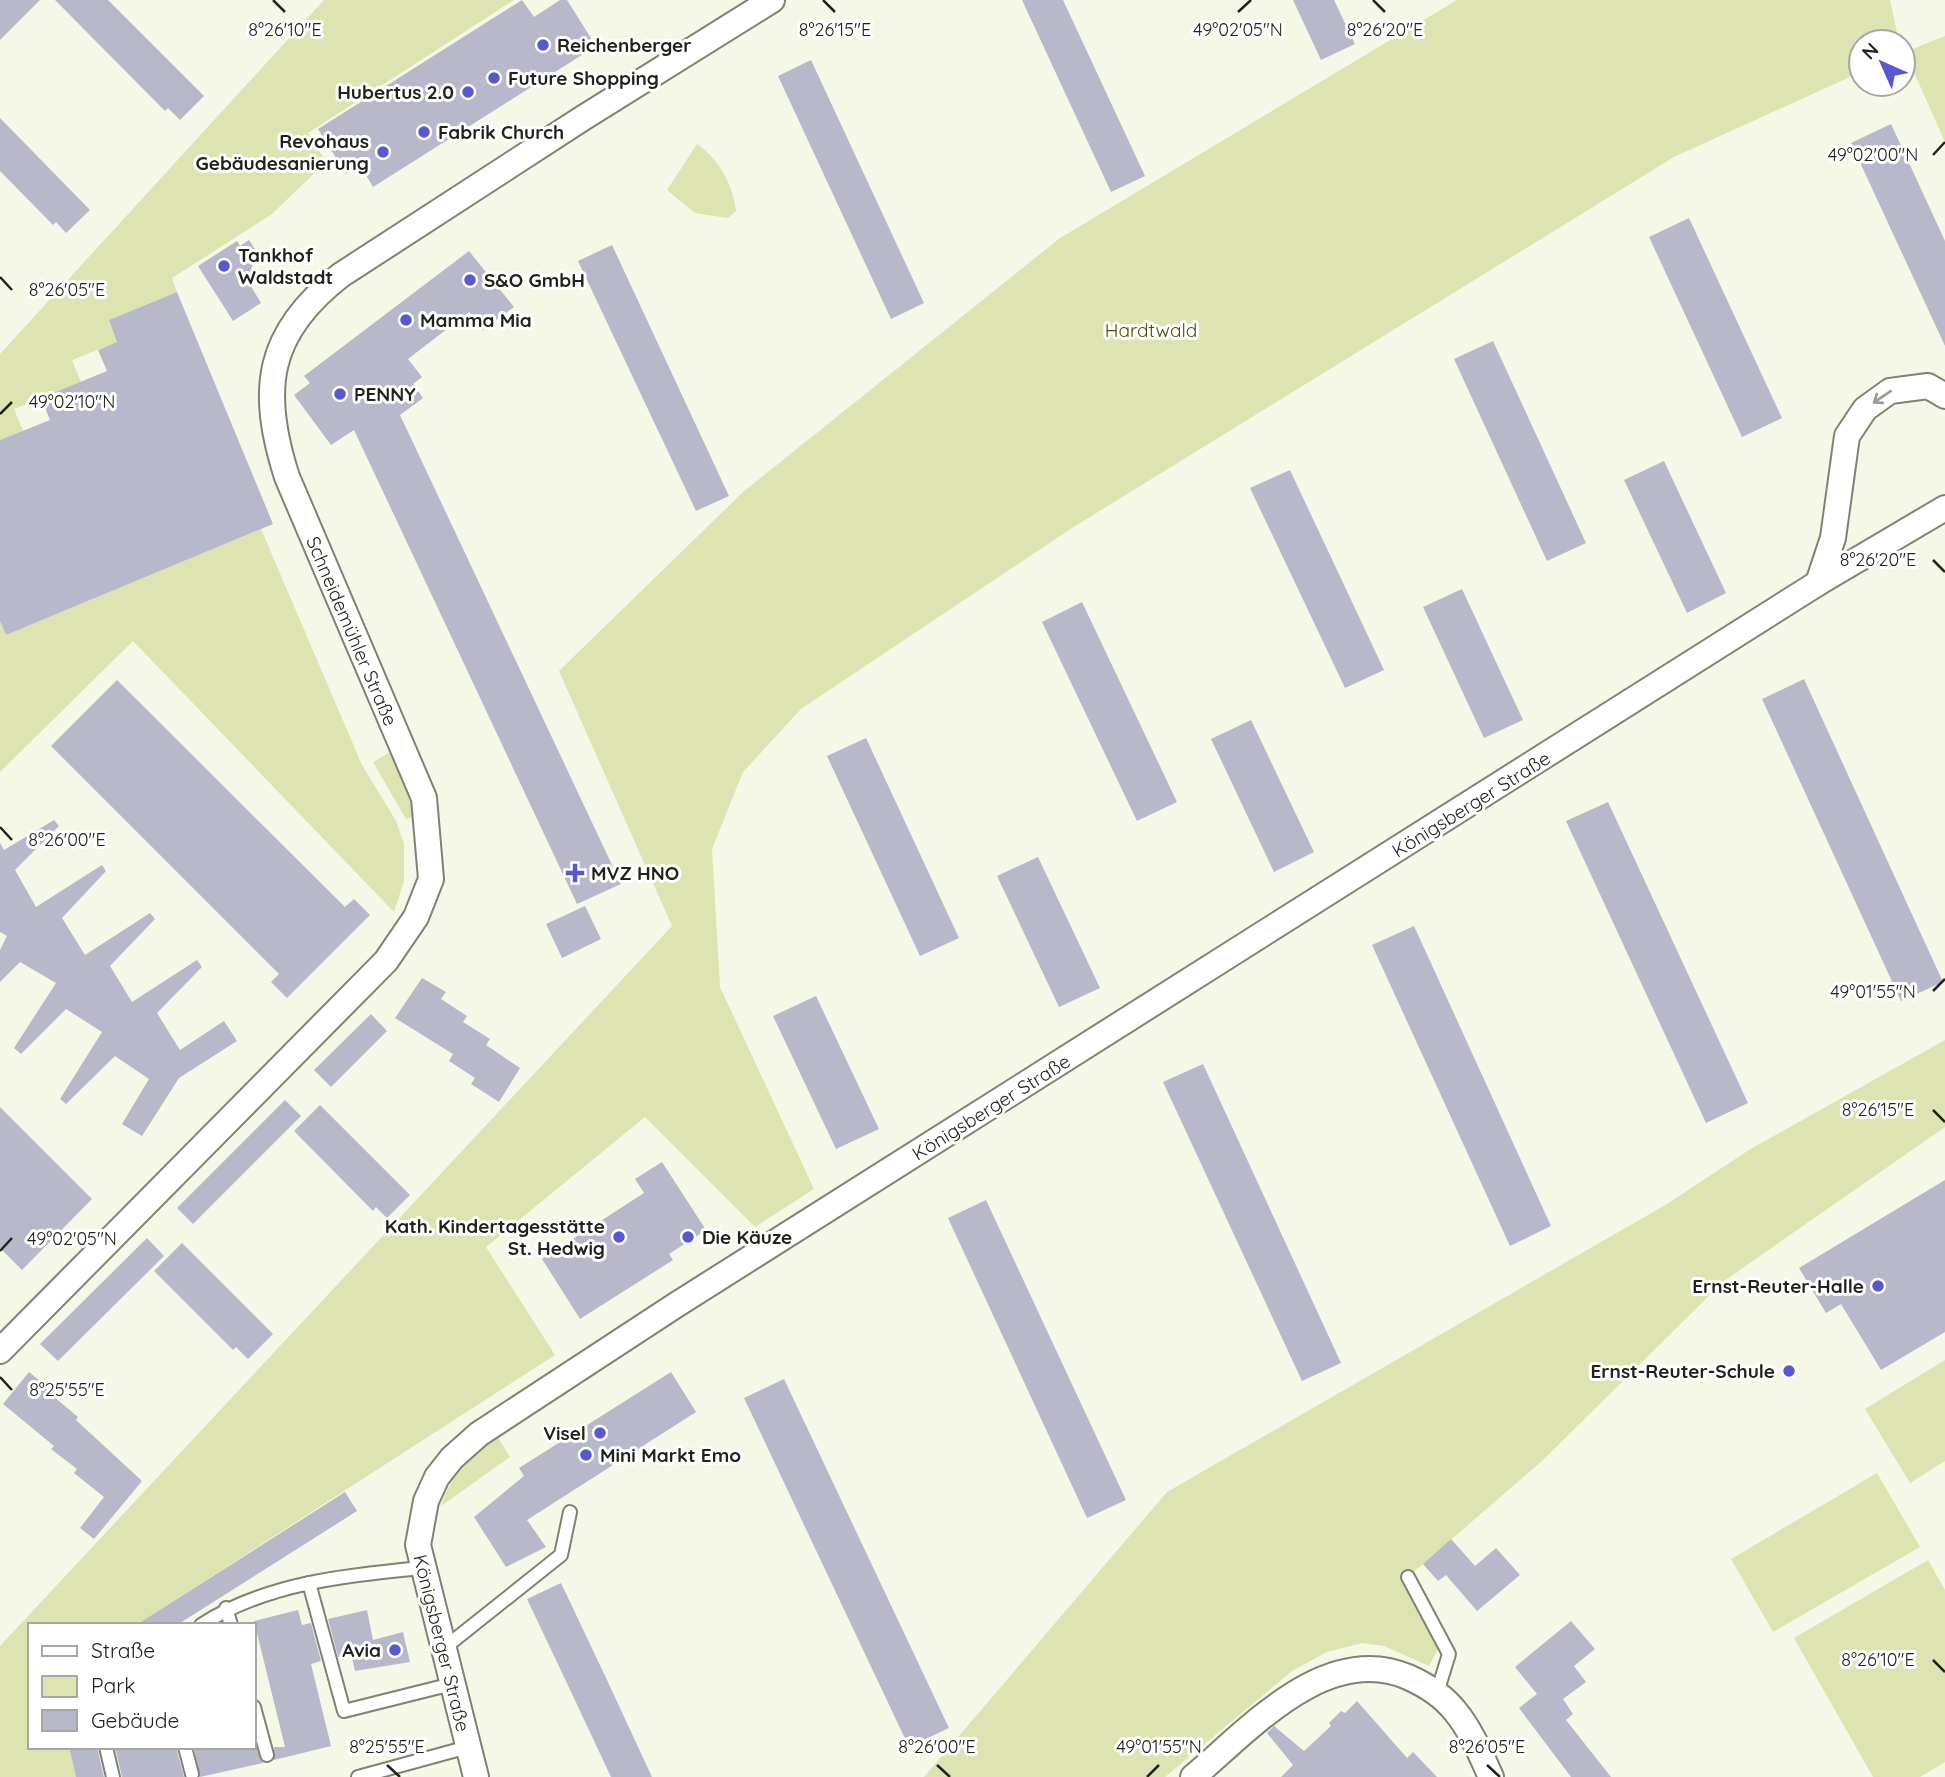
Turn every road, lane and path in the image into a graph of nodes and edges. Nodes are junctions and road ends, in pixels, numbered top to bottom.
1 (772, 0) edge
2 (1945, 396) edge
3 (1945, 508) edge
4 (1818, 583) junction
5 (0, 1351) edge
6 (570, 1512) dead end
7 (422, 1568) junction
8 (1408, 1577) dead end
9 (309, 1583) junction
10 (226, 1608) junction
11 (204, 1623) edge
12 (230, 1623) edge
13 (443, 1649) junction
14 (452, 1684) junction
15 (1437, 1693) junction
16 (256, 1714) edge
17 (468, 1747) junction
18 (106, 1749) edge
19 (186, 1749) edge
20 (267, 1755) dead end
21 (192, 1774) dead end
22 (113, 1777) edge
23 (358, 1777) edge
24 (476, 1777) edge
25 (1193, 1777) edge
26 (1491, 1777) edge

1 - 5 street, Schneidemühler Straße
2 -> 4 street
3 - 4 street, Königsberger Straße
4 - 7 street, Königsberger Straße
6 - 13 lane
7 - 9 lane
7 - 13 street, Königsberger Straße
8 - 15 lane
9 - 10 lane
9 - 14 lane
10 - 11 lane
10 - 12 lane
13 - 14 street, Königsberger Straße
14 - 17 street, Königsberger Straße
15 - 25 street
15 - 26 street
16 - 20 lane
17 - 23 lane
17 - 24 street, Königsberger Straße
18 - 22 lane
19 - 21 lane

